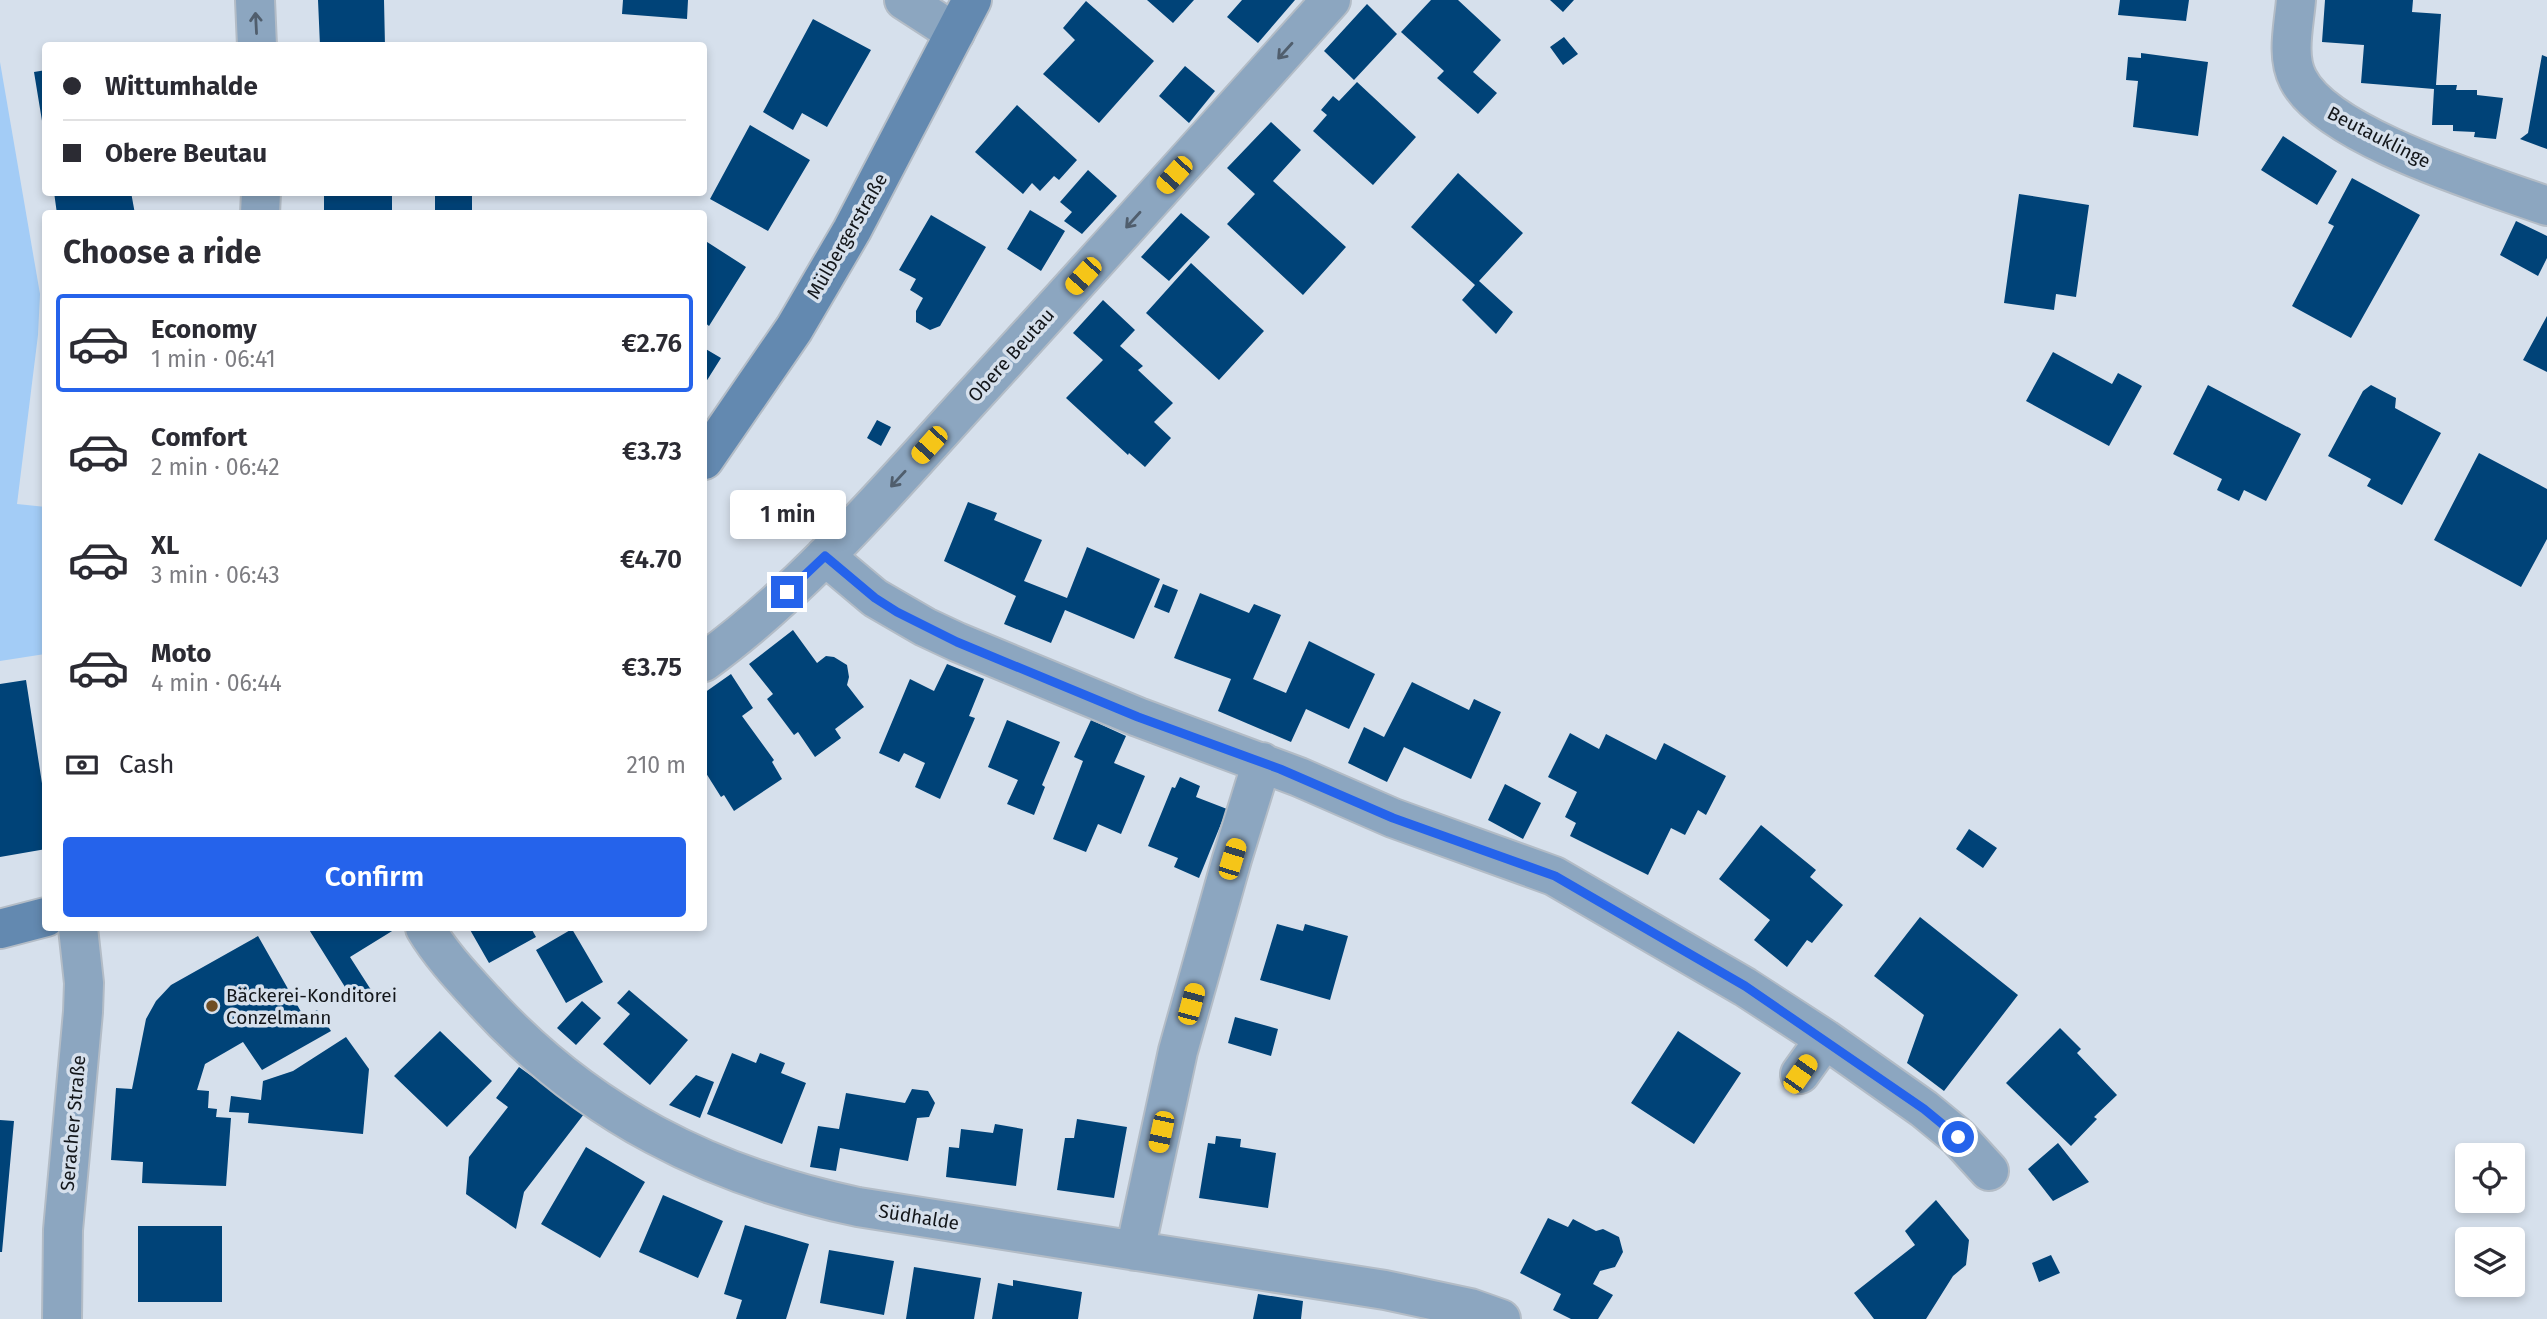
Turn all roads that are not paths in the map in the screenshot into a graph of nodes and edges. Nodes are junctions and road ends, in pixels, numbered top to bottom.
1 (255, 0) edge
2 (904, 0) edge
3 (1331, 0) edge
4 (2296, 0) edge
5 (963, 16) edge
6 (257, 42) edge
7 (2547, 206) edge
8 (707, 456) edge
9 (825, 556) junction
10 (707, 660) edge
11 (1262, 762) junction
12 (42, 918) edge
13 (0, 929) edge
14 (78, 931) edge
15 (427, 931) edge
16 (1825, 1039) junction
17 (1800, 1074) dead end
18 (1989, 1171) dead end
19 (1135, 1251) junction
20 (62, 1319) edge
21 (1501, 1319) edge

6 -> 1 street
2 - 5 street
3 -> 9 street, Obere Beutau
4 - 7 street, Beutauklinge
5 - 8 street, Mülbergerstraße
9 - 10 street, Obere Beutau
9 - 11 street
11 - 16 street
11 - 19 street
12 - 13 street
14 - 20 street, Seracher Straße
15 - 19 street, Südhalde
16 - 17 street
16 - 18 street
19 - 21 street, Südhalde

